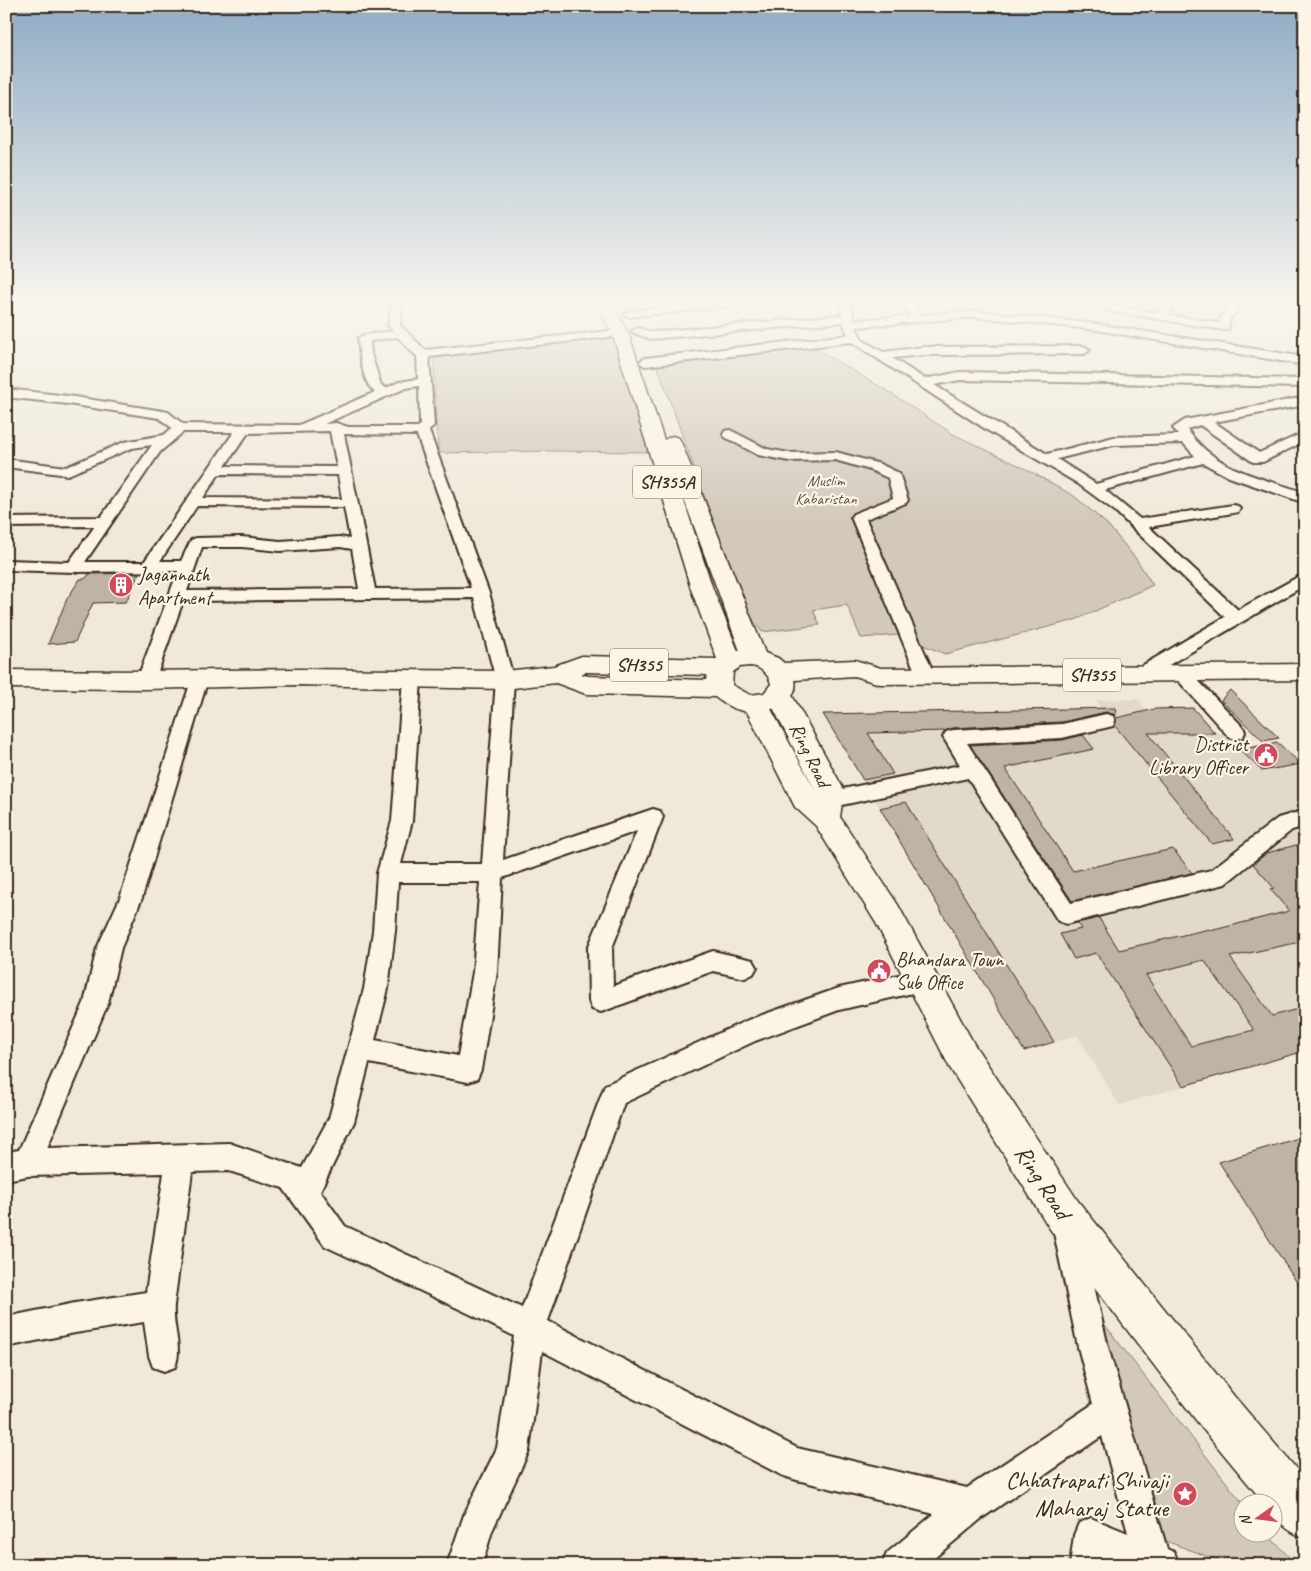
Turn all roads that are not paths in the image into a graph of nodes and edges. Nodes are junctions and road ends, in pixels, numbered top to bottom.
1 (372, 376) edge
2 (424, 376) edge
3 (641, 376) edge
4 (650, 376) edge
5 (914, 376) edge
6 (958, 376) edge
7 (974, 376) edge
8 (424, 382) junction
9 (925, 383) junction
10 (1305, 384) edge
11 (6, 393) edge
12 (386, 393) junction
13 (1305, 401) edge
14 (1203, 421) junction
15 (180, 428) junction
16 (244, 428) junction
17 (336, 428) junction
18 (301, 429) junction
19 (422, 431) junction
20 (730, 434) dead end
21 (1305, 436) edge
22 (168, 438) junction
23 (1186, 439) junction
24 (1046, 458) junction
25 (1205, 458) junction
26 (6, 463) edge
27 (215, 470) junction
28 (344, 471) junction
29 (686, 478) junction
30 (666, 480) junction
31 (1094, 489) junction
32 (1305, 499) edge
33 (194, 502) junction
34 (349, 503) junction
35 (1233, 509) dead end
36 (105, 521) junction
37 (6, 523) edge
38 (1137, 524) junction
39 (358, 545) junction
40 (6, 566) edge
41 (149, 566) junction
42 (186, 566) junction
43 (74, 568) junction
44 (1305, 578) edge
45 (481, 593) junction
46 (368, 594) junction
47 (176, 596) junction
48 (1236, 618) junction
49 (755, 658) junction
50 (1305, 672) edge
51 (725, 673) junction
52 (1182, 674) junction
53 (1139, 675) junction
54 (926, 676) junction
55 (6, 679) edge
56 (199, 679) junction
57 (412, 679) junction
58 (146, 680) junction
59 (505, 680) junction
60 (774, 690) junction
61 (1106, 721) dead end
62 (1236, 732) dead end
63 (973, 770) junction
64 (827, 809) junction
65 (1305, 818) edge
66 (388, 873) junction
67 (491, 873) junction
68 (745, 967) dead end
69 (922, 981) junction
70 (359, 1049) junction
71 (180, 1159) junction
72 (17, 1164) edge
73 (304, 1193) junction
74 (1064, 1215) junction
75 (159, 1305) junction
76 (530, 1328) junction
77 (6, 1332) edge
78 (164, 1356) dead end
79 (1110, 1411) junction
80 (970, 1506) junction
81 (1305, 1516) edge
82 (1158, 1563) edge
83 (464, 1565) edge
84 (899, 1565) edge
85 (1087, 1565) edge

1 - 12 street
2 - 8 street
3 - 30 main road, SH355A
4 - 29 main road, SH355A
5 - 9 street
6 - 9 street
7 - 10 street
8 - 12 street
8 - 19 street
9 - 24 street
11 - 15 street
12 - 18 street
13 - 14 street
14 - 21 street
14 - 23 street
15 - 16 street
15 - 22 street
16 - 18 street
16 - 27 street
17 - 18 street
17 - 19 street
17 - 28 street
19 - 45 street
20 - 54 street
22 - 26 street
22 - 36 street
23 - 24 street
23 - 25 street
24 - 31 street
25 - 31 street
25 - 32 street
27 - 28 street
27 - 33 street
28 - 34 street
29 - 30 main road
29 - 49 main road, SH355A
30 - 51 main road, SH355A
31 - 38 street
33 - 34 street
33 - 41 street
34 - 39 street
35 - 38 street
36 - 37 street
36 - 43 street
38 - 48 street
39 - 42 street
39 - 46 street
40 - 43 street
41 - 42 street
41 - 43 street
42 - 47 street
44 - 48 street
45 - 46 street
45 - 59 street
46 - 47 street
47 - 58 street
48 - 53 street
49 - 51 main road, SH355
49 - 60 main road
50 - 52 main road, SH355
51 - 59 main road, SH355
51 - 60 main road, SH355
52 - 53 main road, SH355
52 - 62 street
53 - 54 main road, SH355
54 - 60 main road, SH355
55 - 58 main road
56 - 57 main road
56 - 58 main road
56 - 72 street
57 - 59 main road
57 - 66 street
59 - 67 street
60 - 64 main road, Ring Road
61 - 63 street
63 - 64 street
63 - 65 street
64 - 69 main road, Ring Road
66 - 67 street
66 - 70 street
67 - 68 street
67 - 70 street
69 - 74 main road, Ring Road
69 - 76 street
70 - 73 street
71 - 72 street
71 - 73 street
71 - 75 street
73 - 76 street
74 - 79 street
74 - 81 main road, Ring Road
75 - 77 street
75 - 78 street
76 - 80 street
76 - 83 street
79 - 80 street
79 - 82 street
80 - 84 street
82 - 85 street

